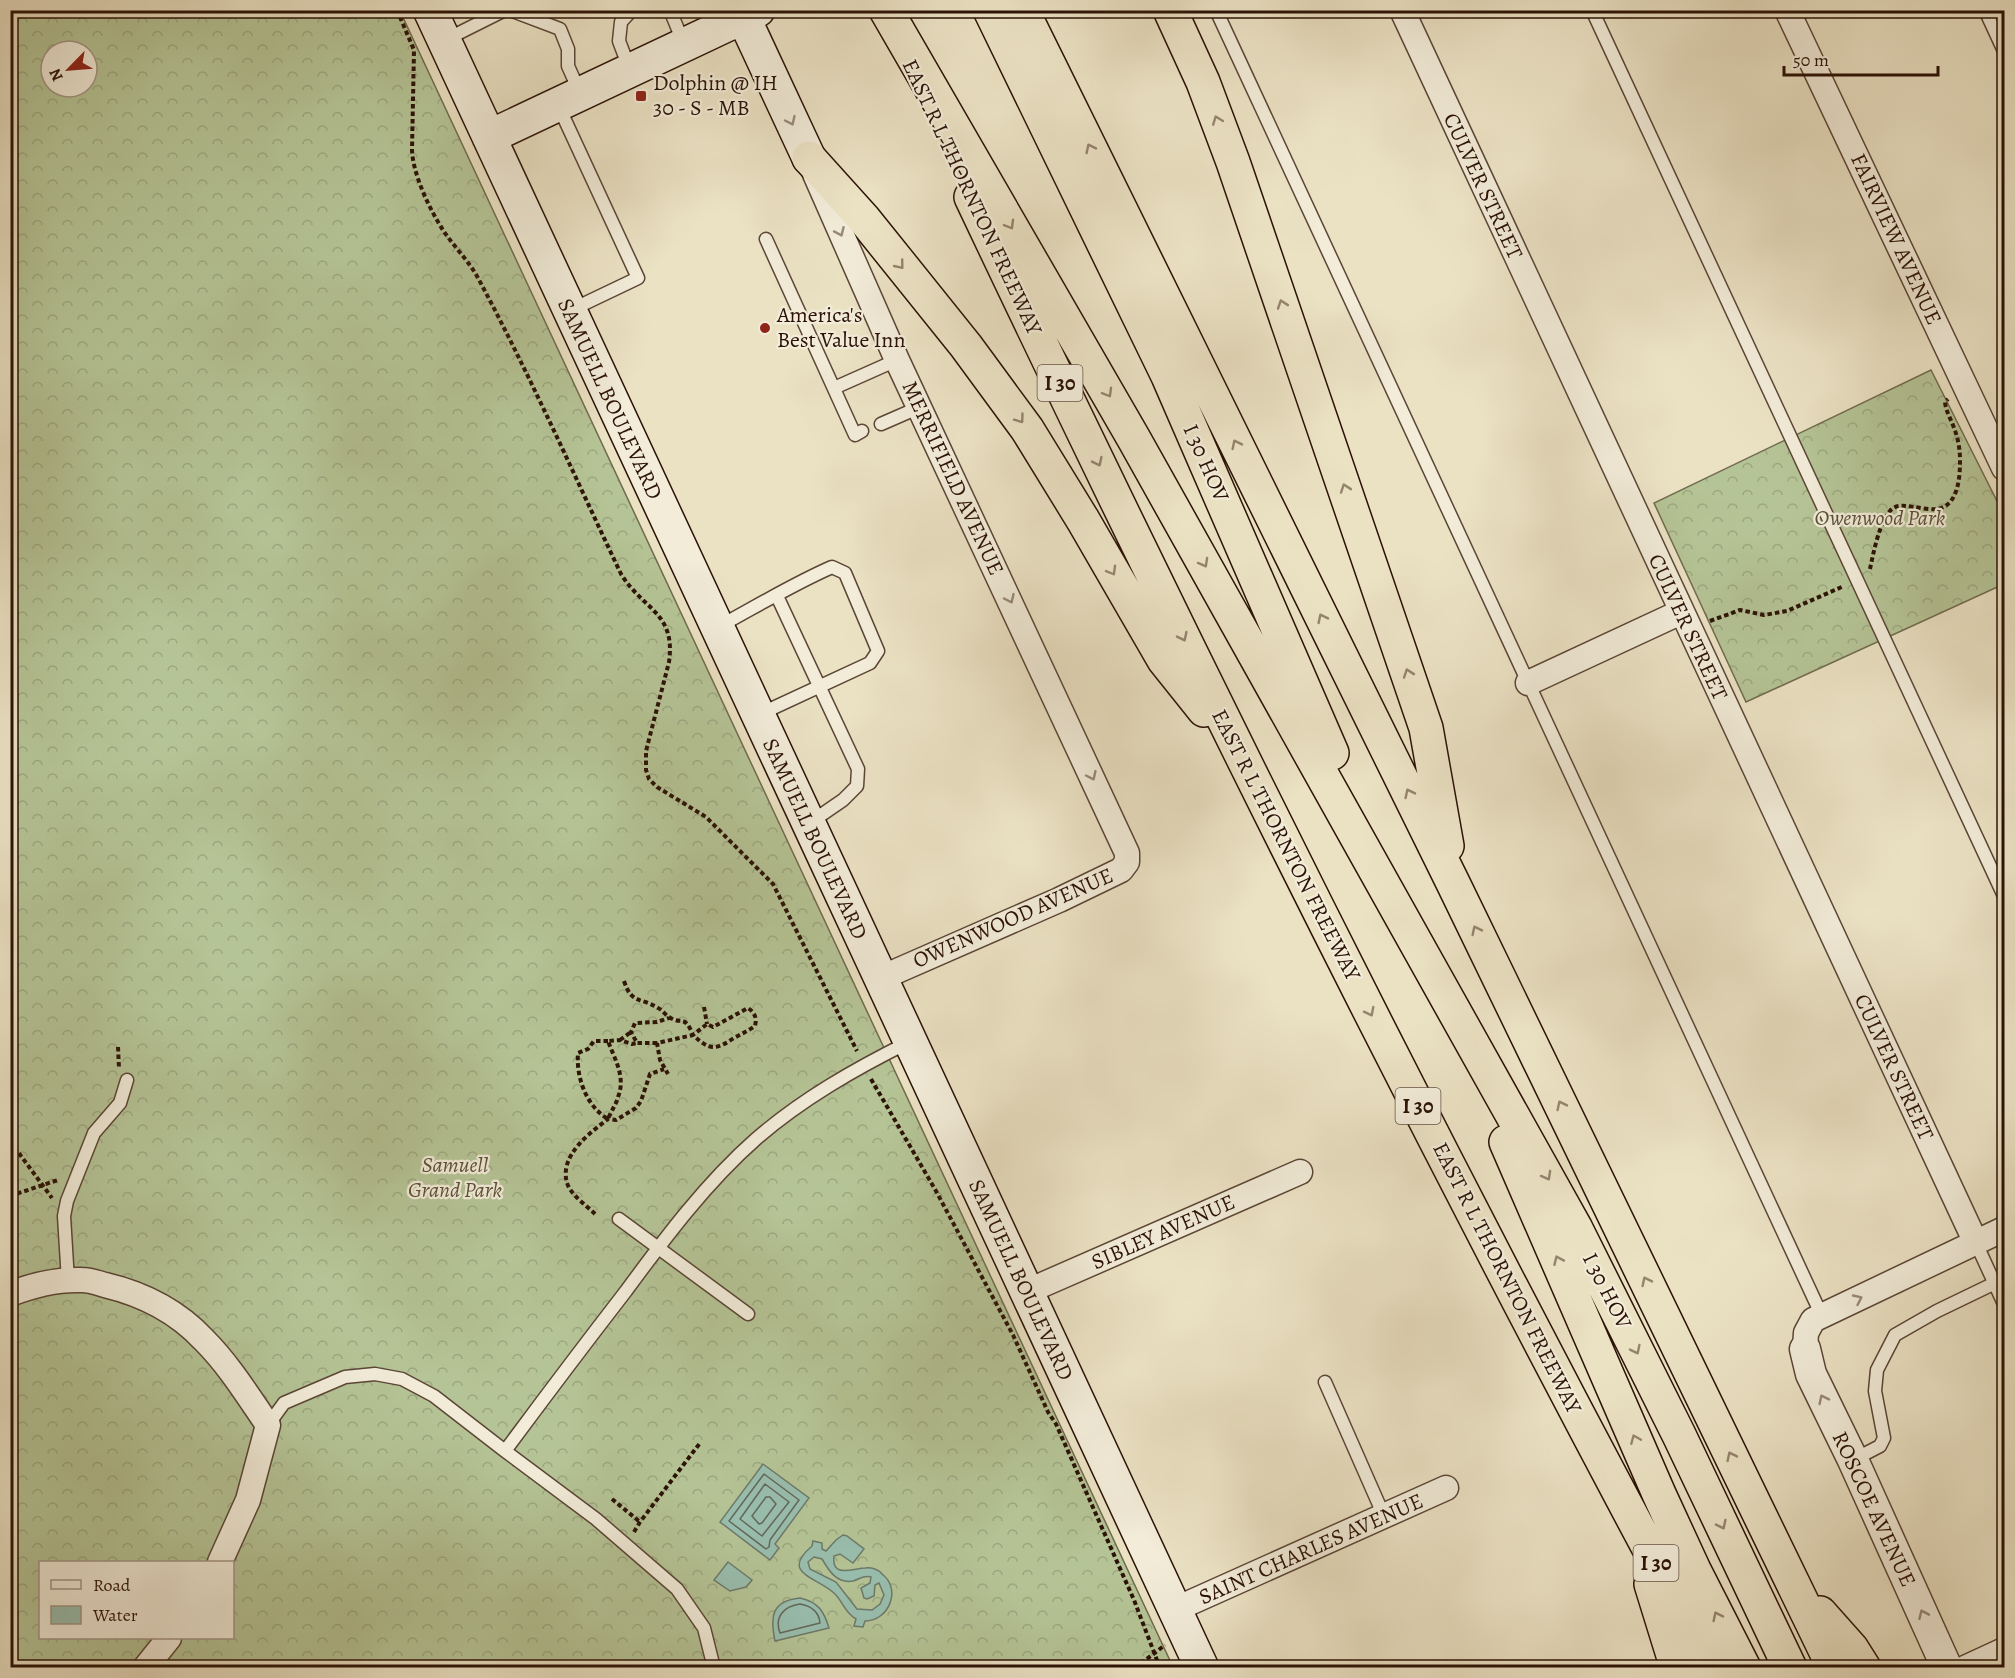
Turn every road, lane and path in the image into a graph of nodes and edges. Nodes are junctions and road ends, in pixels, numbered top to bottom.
1 (397, 10) edge
2 (430, 10) edge
3 (505, 10) edge
4 (510, 10) edge
5 (632, 10) edge
6 (670, 10) edge
7 (885, 10) edge
8 (990, 10) edge
9 (1022, 10) edge
10 (1170, 10) edge
11 (1216, 10) edge
12 (1402, 10) edge
13 (1592, 10) edge
14 (1787, 10) edge
15 (1985, 10) edge
16 (746, 13) edge
17 (444, 40) junction
18 (685, 45) junction
19 (2004, 51) edge
20 (631, 71) junction
21 (569, 100) junction
22 (489, 137) junction
23 (809, 158) junction
24 (1116, 201) junction
25 (766, 239) dead end
26 (569, 310) junction
27 (897, 360) junction
28 (834, 388) junction
29 (1968, 390) junction
30 (920, 407) junction
31 (881, 424) dead end
32 (862, 431) dead end
33 (2004, 466) edge
34 (1858, 579) junction
35 (777, 596) junction
36 (1685, 621) junction
37 (717, 627) junction
38 (1528, 682) junction
39 (820, 687) junction
40 (757, 715) junction
41 (1239, 754) junction
42 (808, 825) junction
43 (1125, 846) joint
44 (1453, 883) junction
45 (2004, 896) edge
46 (1406, 923) junction
47 (881, 978) junction
48 (624, 981) dead end
49 (704, 1007) dead end
50 (669, 1018) junction
51 (707, 1024) junction
52 (632, 1032) junction
53 (693, 1035) junction
54 (620, 1040) junction
55 (608, 1041) junction
56 (910, 1041) junction
57 (637, 1043) junction
58 (657, 1043) junction
59 (864, 1065) junction
60 (664, 1069) junction
61 (668, 1074) dead end
62 (127, 1080) dead end
63 (608, 1119) junction
64 (10, 1142) edge
65 (1300, 1172) dead end
66 (596, 1214) dead end
67 (64, 1216) junction
68 (619, 1219) dead end
69 (2002, 1231) edge
70 (1976, 1243) junction
71 (658, 1248) junction
72 (68, 1281) junction
73 (1995, 1283) junction
74 (1026, 1292) junction
75 (10, 1294) edge
76 (2004, 1304) edge
77 (748, 1314) dead end
78 (1822, 1316) junction
79 (1805, 1349) joint
80 (1325, 1382) dead end
81 (268, 1425) junction
82 (700, 1443) dead end
83 (505, 1451) junction
84 (1600, 1458) junction
85 (1853, 1460) junction
86 (1446, 1488) dead end
87 (612, 1498) dead end
88 (1384, 1516) junction
89 (640, 1522) junction
90 (642, 1540) dead end
91 (220, 1561) edge
92 (1793, 1584) junction
93 (1181, 1621) junction
94 (168, 1639) edge
95 (2004, 1650) edge
96 (1154, 1654) junction
97 (145, 1668) edge
98 (714, 1668) edge
99 (1135, 1668) edge
100 (1160, 1668) edge
101 (1202, 1668) edge
102 (1677, 1668) edge
103 (1713, 1668) edge
104 (1744, 1668) edge
105 (1790, 1668) edge
106 (1834, 1668) edge
107 (1864, 1668) edge
108 (1947, 1668) edge
109 (1965, 1668) edge

1 - 59 path
2 - 17 main road, SAMUELL BOULEVARD
3 - 17 lane
4 - 21 lane
5 - 20 lane
6 - 18 lane
7 -> 41 highway, EAST R L THORNTON FREEWAY / I 30
7 -> 46 highway
8 - 46 highway, I 30 HOV
24 -> 9 highway
44 -> 10 highway
11 - 38 lane
12 - 36 street, CULVER STREET
13 - 34 lane
14 - 29 street, FAIRVIEW AVENUE
15 - 19 lane
16 - 18 main road
16 -> 23 main road, MERRIFIELD AVENUE
17 - 22 main road, SAMUELL BOULEVARD
18 - 20 main road
20 - 21 main road
21 - 22 main road
21 - 26 lane
22 - 26 main road, SAMUELL BOULEVARD
23 -> 27 street, MERRIFIELD AVENUE
23 -> 41 highway
44 -> 24 highway
24 - 46 highway
25 - 28 lane
26 - 37 main road, SAMUELL BOULEVARD
27 - 28 lane
27 - 30 street, MERRIFIELD AVENUE
28 - 32 lane
29 - 33 street, FAIRVIEW AVENUE
29 - 34 path
30 - 31 lane
30 -> 43 street, MERRIFIELD AVENUE
34 - 36 path
34 - 45 lane
35 - 37 lane
35 - 39 lane
35 - 39 lane
36 - 38 street
36 - 70 street, CULVER STREET
37 - 40 main road, SAMUELL BOULEVARD
38 - 78 lane
39 - 40 lane
39 - 42 lane
40 - 42 main road, SAMUELL BOULEVARD
41 -> 84 highway, EAST R L THORNTON FREEWAY / I 30
42 - 47 main road, SAMUELL BOULEVARD
43 - 47 street, OWENWOOD AVENUE
92 -> 44 highway
104 -> 46 highway, I 30 HOV
46 -> 105 highway, I 30 HOV
47 - 56 main road, SAMUELL BOULEVARD
48 - 50 path
49 - 51 path
50 - 52 path
50 - 53 path
51 - 53 path
51 - 53 path
52 - 54 path
52 - 57 path
53 - 58 path
54 - 55 path
54 - 57 path
55 - 63 path
55 - 63 path
56 - 59 lane
56 - 74 main road, SAMUELL BOULEVARD
57 - 58 path
58 - 60 path
59 - 71 lane
59 - 96 path
60 - 61 path
60 - 63 path
62 - 67 lane
63 - 66 path
64 - 67 path
65 - 74 street, SIBLEY AVENUE
67 - 72 lane
68 - 71 lane
69 - 70 street
70 - 73 lane
78 -> 70 street
71 - 77 lane
71 - 83 lane
72 - 75 street
72 - 81 street
73 - 76 lane
73 - 85 lane
74 - 93 main road, SAMUELL BOULEVARD
78 - 79 street
85 -> 79 street, ROSCOE AVENUE
80 - 88 lane
81 - 83 lane
81 - 91 street
82 - 89 path
83 - 98 lane
84 - 102 highway
84 - 103 highway, EAST R L THORNTON FREEWAY / I 30
108 -> 85 street, ROSCOE AVENUE
86 - 88 street, SAINT CHARLES AVENUE
87 - 89 path
88 - 93 street, SAINT CHARLES AVENUE
89 - 90 path
92 - 106 highway
92 - 107 highway
93 - 96 path
93 - 101 main road, SAMUELL BOULEVARD
94 - 97 street
95 - 109 street
96 - 99 path
96 - 100 path

